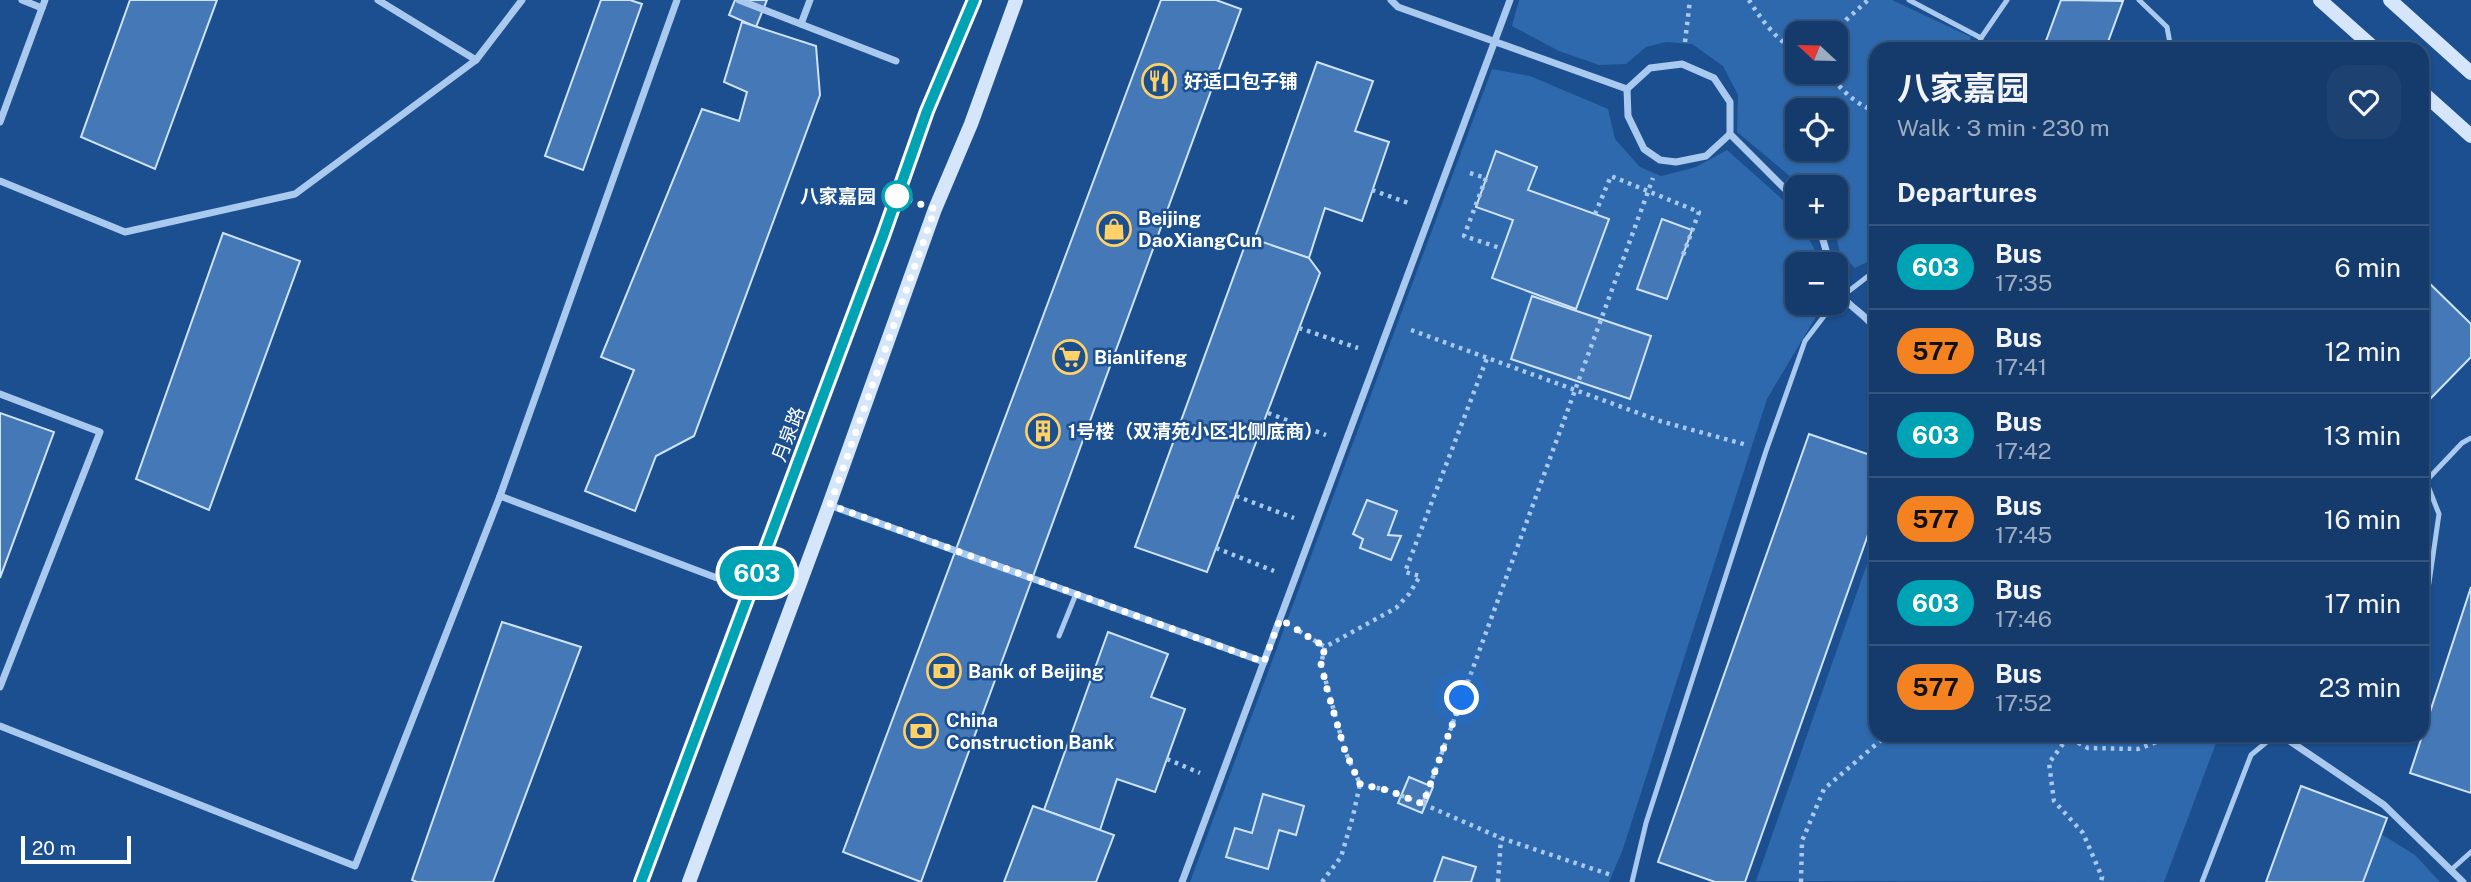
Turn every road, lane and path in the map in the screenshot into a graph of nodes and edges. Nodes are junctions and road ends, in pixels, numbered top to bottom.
1 (22, 0) edge
2 (378, 0) edge
3 (522, 0) edge
4 (677, 0) edge
5 (739, 0) edge
6 (810, 0) edge
7 (974, 0) edge
8 (1016, 0) edge
9 (1391, 0) edge
10 (1510, 0) edge
11 (1690, 0) edge
12 (1749, 0) edge
13 (1868, 0) edge
14 (1909, 0) edge
15 (2007, 0) edge
16 (2139, 0) edge
17 (2320, 0) edge
18 (2390, 0) edge
19 (43, 4) edge
20 (1845, 21) edge
21 (801, 24) junction
22 (1981, 38) junction
23 (1496, 41) junction
24 (1980, 42) edge
25 (2170, 42) edge
26 (2367, 42) edge
27 (1785, 44) edge
28 (476, 60) junction
29 (896, 61) dead end
30 (1682, 64) junction
31 (2471, 73) edge
32 (1837, 84) edge
33 (1627, 89) junction
34 (2429, 98) edge
35 (1869, 109) edge
36 (0, 122) edge
37 (1730, 134) junction
38 (2471, 136) edge
39 (1660, 160) junction
40 (1449, 166) junction
41 (0, 181) edge
42 (1785, 189) edge
43 (1372, 190) dead end
44 (1648, 191) junction
45 (1432, 212) junction
46 (1595, 215) dead end
47 (1503, 249) dead end
48 (1682, 258) dead end
49 (1869, 275) edge
50 (1848, 292) edge
51 (1848, 307) edge
52 (1825, 315) edge
53 (1869, 319) edge
54 (1391, 322) junction
55 (1299, 328) dead end
56 (1379, 355) junction
57 (1487, 358) junction
58 (1574, 389) junction
59 (0, 394) edge
60 (1268, 413) dead end
61 (2471, 438) edge
62 (1346, 442) junction
63 (1766, 451) junction
64 (2429, 475) edge
65 (2429, 491) edge
66 (500, 496) junction
67 (1236, 496) dead end
68 (830, 505) junction
69 (1315, 526) junction
70 (1216, 548) dead end
71 (717, 578) dead end
72 (1294, 580) junction
73 (2429, 583) edge
74 (1076, 594) junction
75 (1280, 619) junction
76 (1059, 636) dead end
77 (1325, 647) junction
78 (1264, 662) junction
79 (0, 687) edge
80 (0, 726) edge
81 (1879, 742) edge
82 (2061, 742) edge
83 (2076, 742) edge
84 (2156, 742) edge
85 (2267, 742) edge
86 (2291, 742) edge
87 (1167, 759) dead end
88 (1220, 781) junction
89 (1360, 784) junction
90 (1423, 804) junction
91 (1501, 838) junction
92 (2471, 852) edge
93 (2452, 869) junction
94 (641, 882) edge
95 (689, 882) edge
96 (1182, 882) edge
97 (1322, 882) edge
98 (1498, 882) edge
99 (1632, 882) edge
100 (1801, 882) edge
101 (2101, 882) edge
102 (2202, 882) edge
103 (2463, 882) edge

1 - 19 street
2 - 28 street
3 - 28 street
4 - 66 street
5 - 21 street
6 - 21 street
7 - 94 main road, 月泉路
8 - 68 main road
9 - 23 street
10 - 23 street
11 - 30 path
12 - 27 path
13 - 20 path
14 - 22 lane
15 - 22 lane
16 - 25 lane
17 - 26 main road
18 - 31 main road
19 - 36 street
21 - 29 street
22 - 24 lane
23 - 33 street
23 - 40 street
28 - 41 street
30 - 33 street
30 - 37 street
32 - 35 path
33 - 39 street
34 - 38 main road
37 - 39 street
37 - 42 street
39 - 44 path
40 - 45 street
40 - 47 path
43 - 45 path
44 - 46 path
44 - 48 path
44 - 58 path
45 - 54 street
49 - 50 lane
51 - 53 street
52 - 63 lane
54 - 56 street
54 - 57 path
55 - 56 path
56 - 62 street
57 - 58 path
57 - 77 path
58 - 63 path
58 - 90 path
59 - 79 street
60 - 62 path
61 - 64 lane
62 - 69 street
63 - 99 lane
65 - 73 lane
66 - 71 street
66 - 80 street
67 - 69 path
68 - 74 street
68 - 95 main road
69 - 72 street
70 - 72 path
72 - 75 street
74 - 76 lane
74 - 78 street
75 - 77 path
75 - 78 street
77 - 89 path
78 - 88 street
81 - 100 path
82 - 101 path
83 - 84 path
85 - 102 lane
86 - 93 street
87 - 88 path
88 - 96 street
89 - 90 path
89 - 97 path
90 - 91 path
91 - 98 path
91 - 99 path
92 - 93 lane
93 - 103 street

